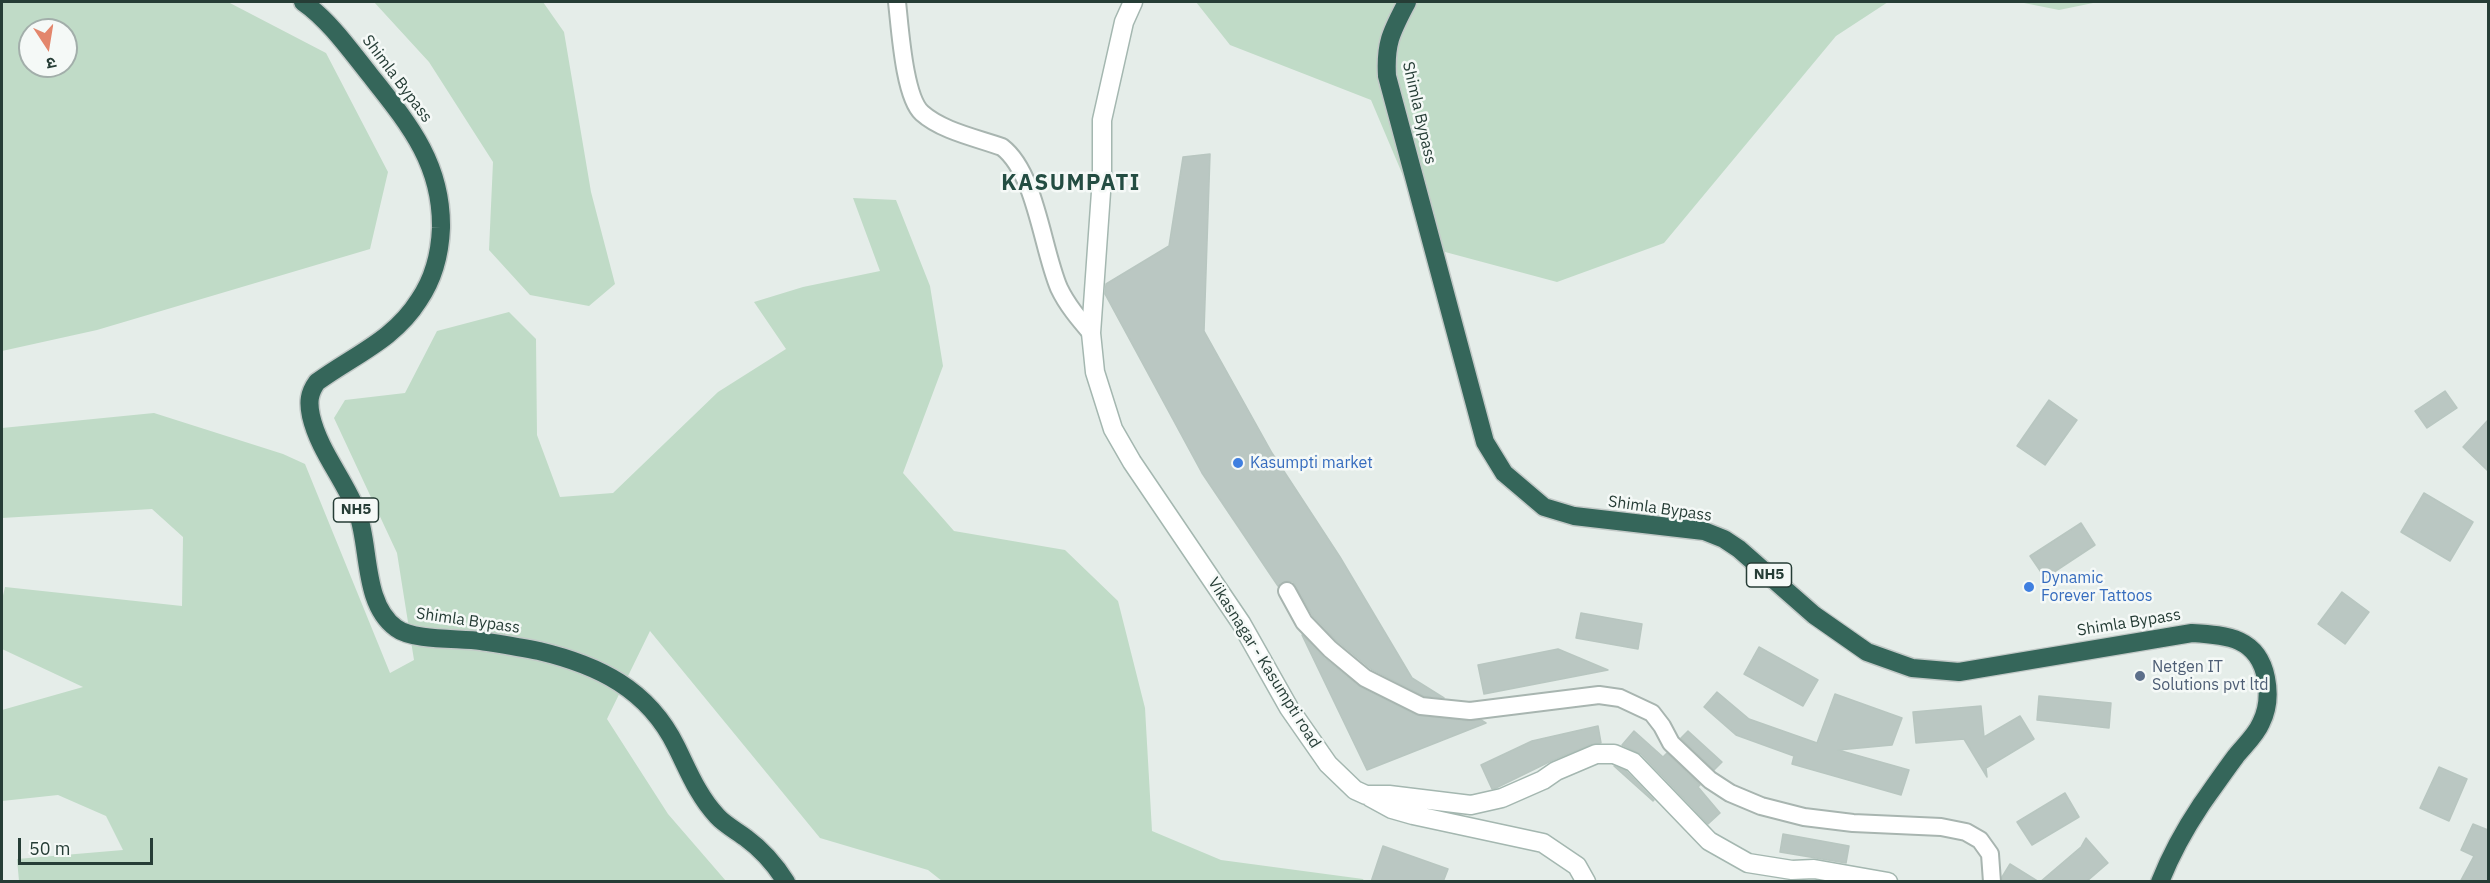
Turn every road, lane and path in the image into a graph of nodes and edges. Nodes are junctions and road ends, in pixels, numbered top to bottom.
1 (303, 2) edge
2 (897, 2) edge
3 (1133, 2) edge
4 (1407, 2) edge
5 (1091, 333) junction
6 (1287, 591) dead end
7 (1366, 795) junction
8 (786, 882) edge
9 (1586, 882) edge
10 (1888, 882) edge
11 (1992, 882) edge
12 (2160, 882) edge

1 - 8 highway, Shimla Bypass / NH5
2 - 5 street
3 - 5 street, Vikasnagar - Kasumpti road
4 - 12 highway, Shimla Bypass / NH5
5 - 7 street, Vikasnagar - Kasumpti road
6 - 11 street
7 - 9 street, Vikasnagar - Kasumpti road
7 - 10 street

